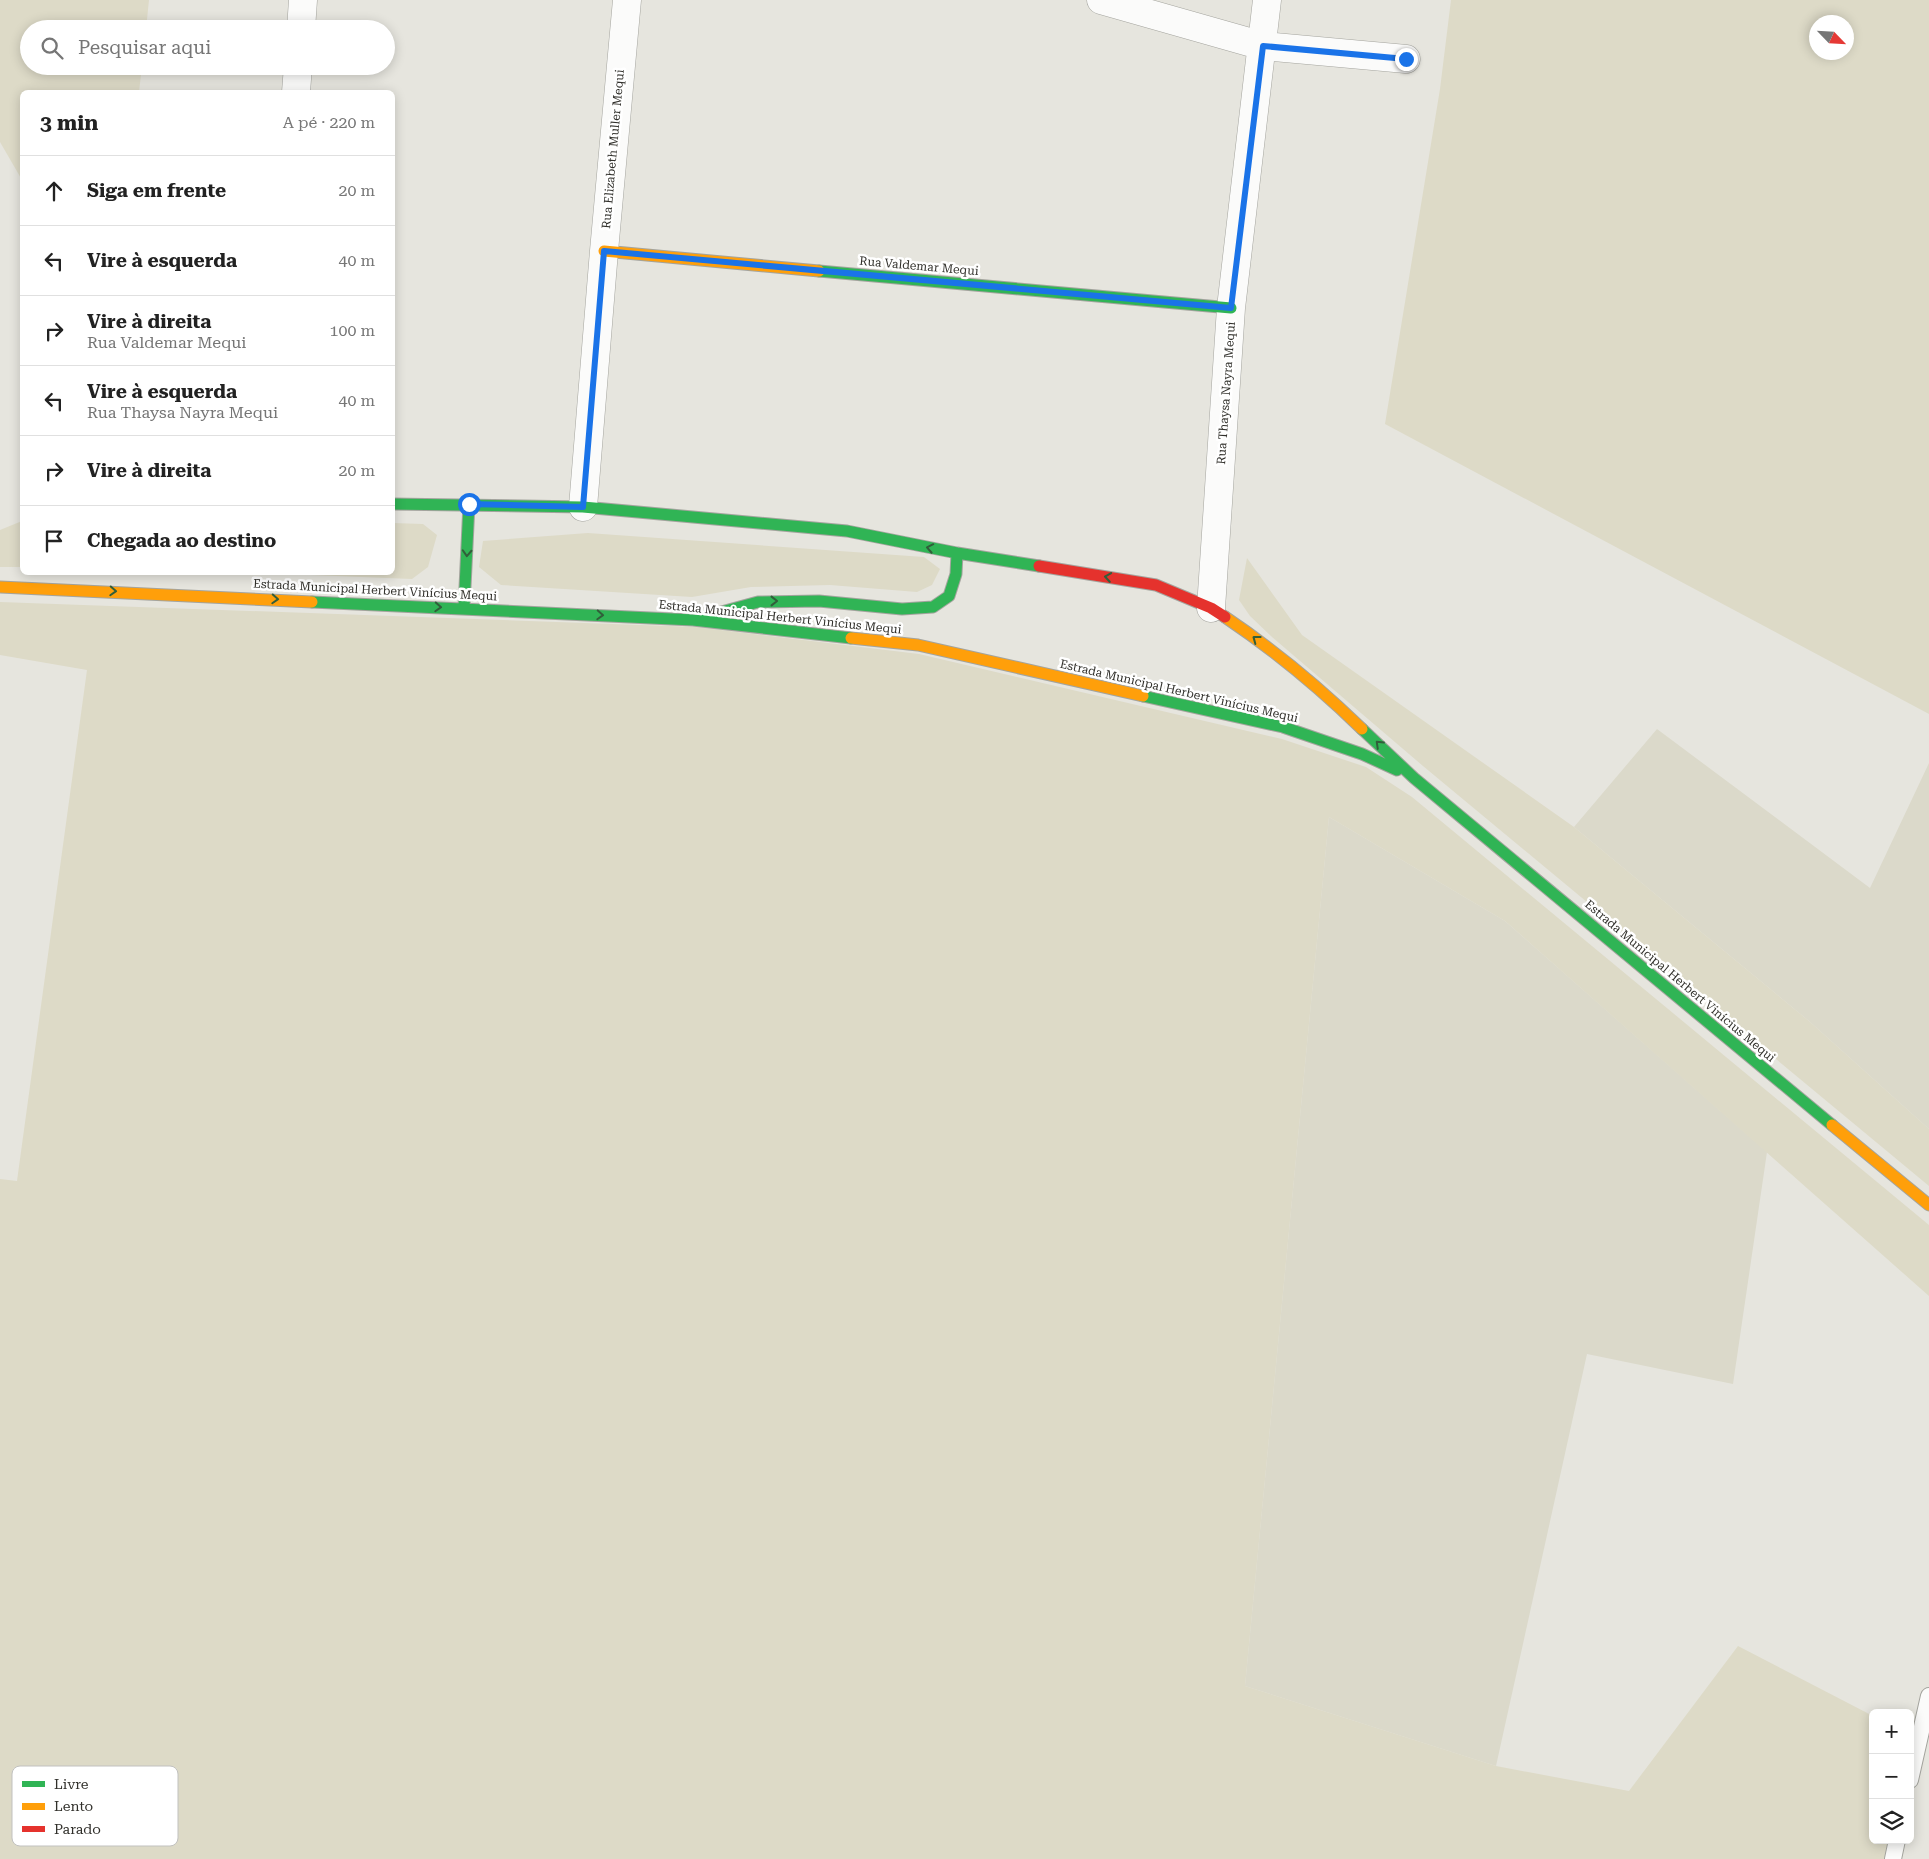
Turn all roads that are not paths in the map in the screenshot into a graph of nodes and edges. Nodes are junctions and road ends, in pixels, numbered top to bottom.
1 (303, 0) edge
2 (628, 0) edge
3 (1101, 0) edge
4 (1267, 0) edge
5 (302, 20) edge
6 (1263, 46) junction
7 (1406, 59) dead end
8 (297, 75) edge
9 (296, 90) edge
10 (604, 251) junction
11 (1231, 308) junction
12 (395, 504) edge
13 (469, 504) junction
14 (583, 507) junction
15 (957, 553) junction
16 (90, 581) dead end
17 (0, 587) edge
18 (64, 589) junction
19 (464, 608) junction
20 (1211, 608) junction
21 (693, 620) junction
22 (1414, 778) junction
23 (1929, 1206) edge
24 (1929, 1696) edge
25 (1914, 1762) edge
26 (1896, 1844) edge
27 (1893, 1859) edge

1 - 5 street
2 - 10 street, Rua Elizabeth Muller Mequi
3 - 6 street
4 - 6 street, Rua Thaysa Nayra Mequi
6 - 7 street
6 - 11 street, Rua Thaysa Nayra Mequi
8 - 9 street
10 - 11 main road, Rua Valdemar Mequi
10 - 14 street, Rua Elizabeth Muller Mequi
11 - 20 street, Rua Thaysa Nayra Mequi
12 - 13 main road, Estrada Municipal Herbert Vinícius Mequi
13 - 14 main road, Estrada Municipal Herbert Vinícius Mequi
13 -> 19 main road
15 -> 14 main road, Estrada Municipal Herbert Vinícius Mequi
20 -> 15 main road, Estrada Municipal Herbert Vinícius Mequi
21 -> 15 main road
16 - 18 main road, Estrada Municipal Herbert Vinícius Mequi
17 - 18 main road, Estrada Municipal Herbert Vinícius Mequi
18 -> 19 main road, Estrada Municipal Herbert Vinícius Mequi
19 -> 21 main road, Estrada Municipal Herbert Vinícius Mequi
22 -> 20 main road, Estrada Municipal Herbert Vinícius Mequi
21 - 22 main road, Estrada Municipal Herbert Vinícius Mequi
22 - 23 main road, Estrada Municipal Herbert Vinícius Mequi
24 - 25 lane
26 - 27 lane

